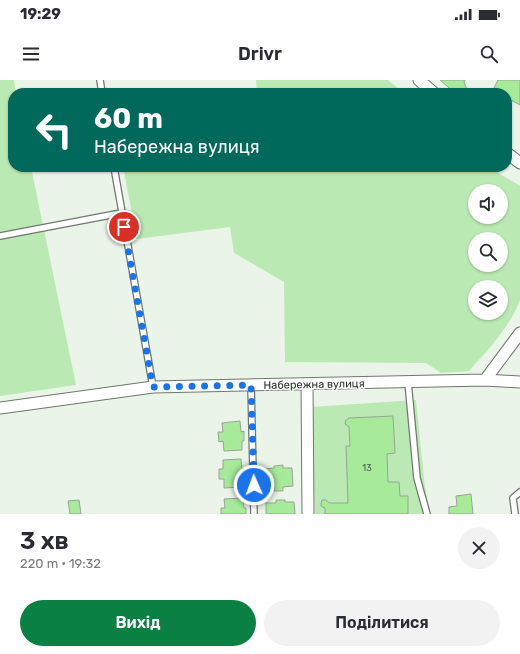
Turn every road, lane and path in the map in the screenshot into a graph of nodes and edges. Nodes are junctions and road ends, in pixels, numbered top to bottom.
1 (419, 80) edge
2 (428, 88) edge
3 (512, 157) edge
4 (520, 163) edge
5 (115, 172) edge
6 (121, 212) junction
7 (0, 236) edge
8 (520, 333) edge
9 (485, 380) junction
10 (408, 382) junction
11 (520, 382) edge
12 (307, 384) junction
13 (251, 385) junction
14 (153, 387) junction
15 (0, 408) edge
16 (520, 492) edge
17 (254, 514) edge
18 (308, 514) edge
19 (427, 514) edge
20 (515, 514) edge

1 - 2 street
3 - 4 street
5 - 6 lane
6 - 7 lane
6 - 14 lane
8 - 9 street
9 - 10 street, Набережна вулиця
9 - 11 street, Набережна вулиця
10 - 12 street, Набережна вулиця
10 - 19 lane
12 - 13 street, Набережна вулиця
12 - 18 street
13 - 14 street, Набережна вулиця
13 - 17 lane
14 - 15 street, Набережна вулиця
16 - 20 lane

